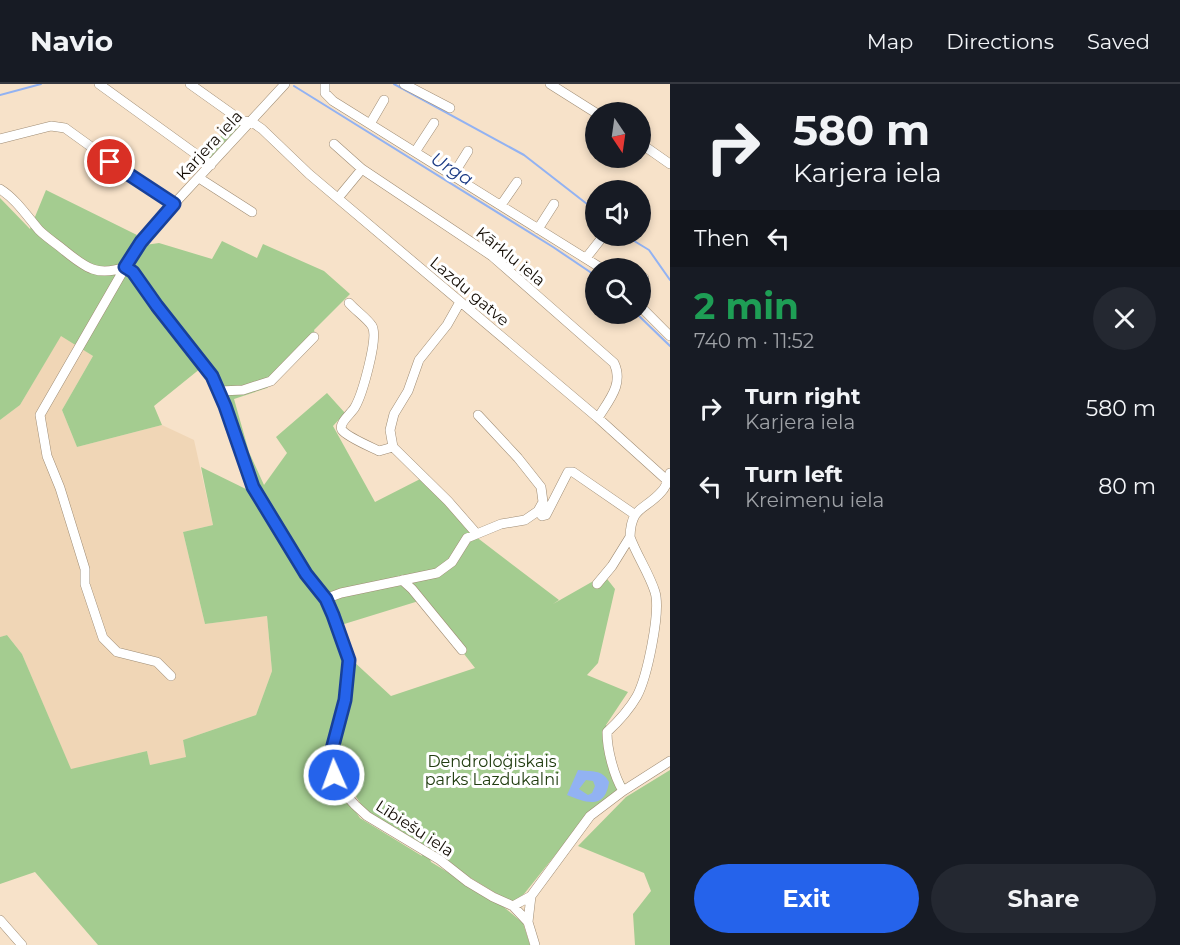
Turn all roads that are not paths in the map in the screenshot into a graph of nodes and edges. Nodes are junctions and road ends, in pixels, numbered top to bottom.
1 (99, 84) edge
2 (190, 84) edge
3 (285, 84) edge
4 (325, 84) edge
5 (404, 84) edge
6 (551, 84) edge
7 (384, 100) dead end
8 (585, 106) edge
9 (450, 108) dead end
10 (252, 122) junction
11 (434, 123) dead end
12 (370, 124) junction
13 (0, 139) edge
14 (334, 144) dead end
15 (651, 151) edge
16 (415, 152) junction
17 (468, 152) dead end
18 (670, 164) edge
19 (212, 165) junction
20 (362, 169) junction
21 (453, 176) junction
22 (199, 178) junction
23 (517, 182) dead end
24 (0, 189) edge
25 (338, 198) junction
26 (174, 204) junction
27 (554, 204) dead end
28 (501, 205) junction
29 (252, 212) dead end
30 (538, 229) junction
31 (595, 246) edge
32 (586, 258) joint
33 (125, 267) junction
34 (460, 302) junction
35 (349, 303) dead end
36 (651, 317) edge
37 (670, 336) edge
38 (314, 337) dead end
39 (219, 390) junction
40 (478, 415) dead end
41 (598, 418) junction
42 (393, 447) junction
43 (669, 479) edge
44 (538, 511) junction
45 (634, 514) junction
46 (476, 533) junction
47 (630, 537) junction
48 (402, 580) junction
49 (597, 584) dead end
50 (326, 599) junction
51 (462, 650) dead end
52 (171, 676) dead end
53 (670, 762) edge
54 (623, 791) junction
55 (531, 896) junction
56 (513, 906) junction
57 (0, 920) edge
58 (528, 922) junction
59 (22, 945) edge
60 (535, 945) edge

1 - 19 street
2 - 10 street, Lazdu gatve
3 - 10 street, Karjera iela
4 - 12 street
5 - 9 street
6 - 8 street
7 - 12 street
10 - 19 street, Karjera iela
10 - 25 street, Lazdu gatve
11 - 16 street
12 - 16 street
13 - 26 street
14 - 20 street, Kārklu iela
15 - 18 street
16 - 21 street
17 - 21 street
19 - 22 street, Karjera iela
20 - 25 street
20 - 41 street, Kārklu iela
21 - 28 street
22 - 26 street, Karjera iela
22 - 29 street
23 - 28 street
24 - 33 street
25 - 34 street, Lazdu gatve
26 - 33 street, Karjera iela
27 - 30 street
28 - 30 street
30 - 32 street
31 - 32 street
33 - 39 street, Lībiešu iela
33 - 52 street, Karjera iela
34 - 41 street, Lazdu gatve
34 - 42 street
35 - 42 street
36 - 37 street
38 - 39 street
39 - 50 street, Lībiešu iela
40 - 44 street
41 - 43 street, Lazdu gatve
42 - 46 street
43 - 45 street
44 - 45 street
44 - 46 street
45 - 47 street
46 - 48 street
47 - 49 street
47 - 54 street
48 - 50 street
48 - 51 street
50 - 56 street, Lībiešu iela
53 - 54 street
54 - 55 street
55 - 56 street
55 - 58 street
56 - 58 street, Lībiešu iela
57 - 59 street
58 - 60 street, Lībiešu iela

